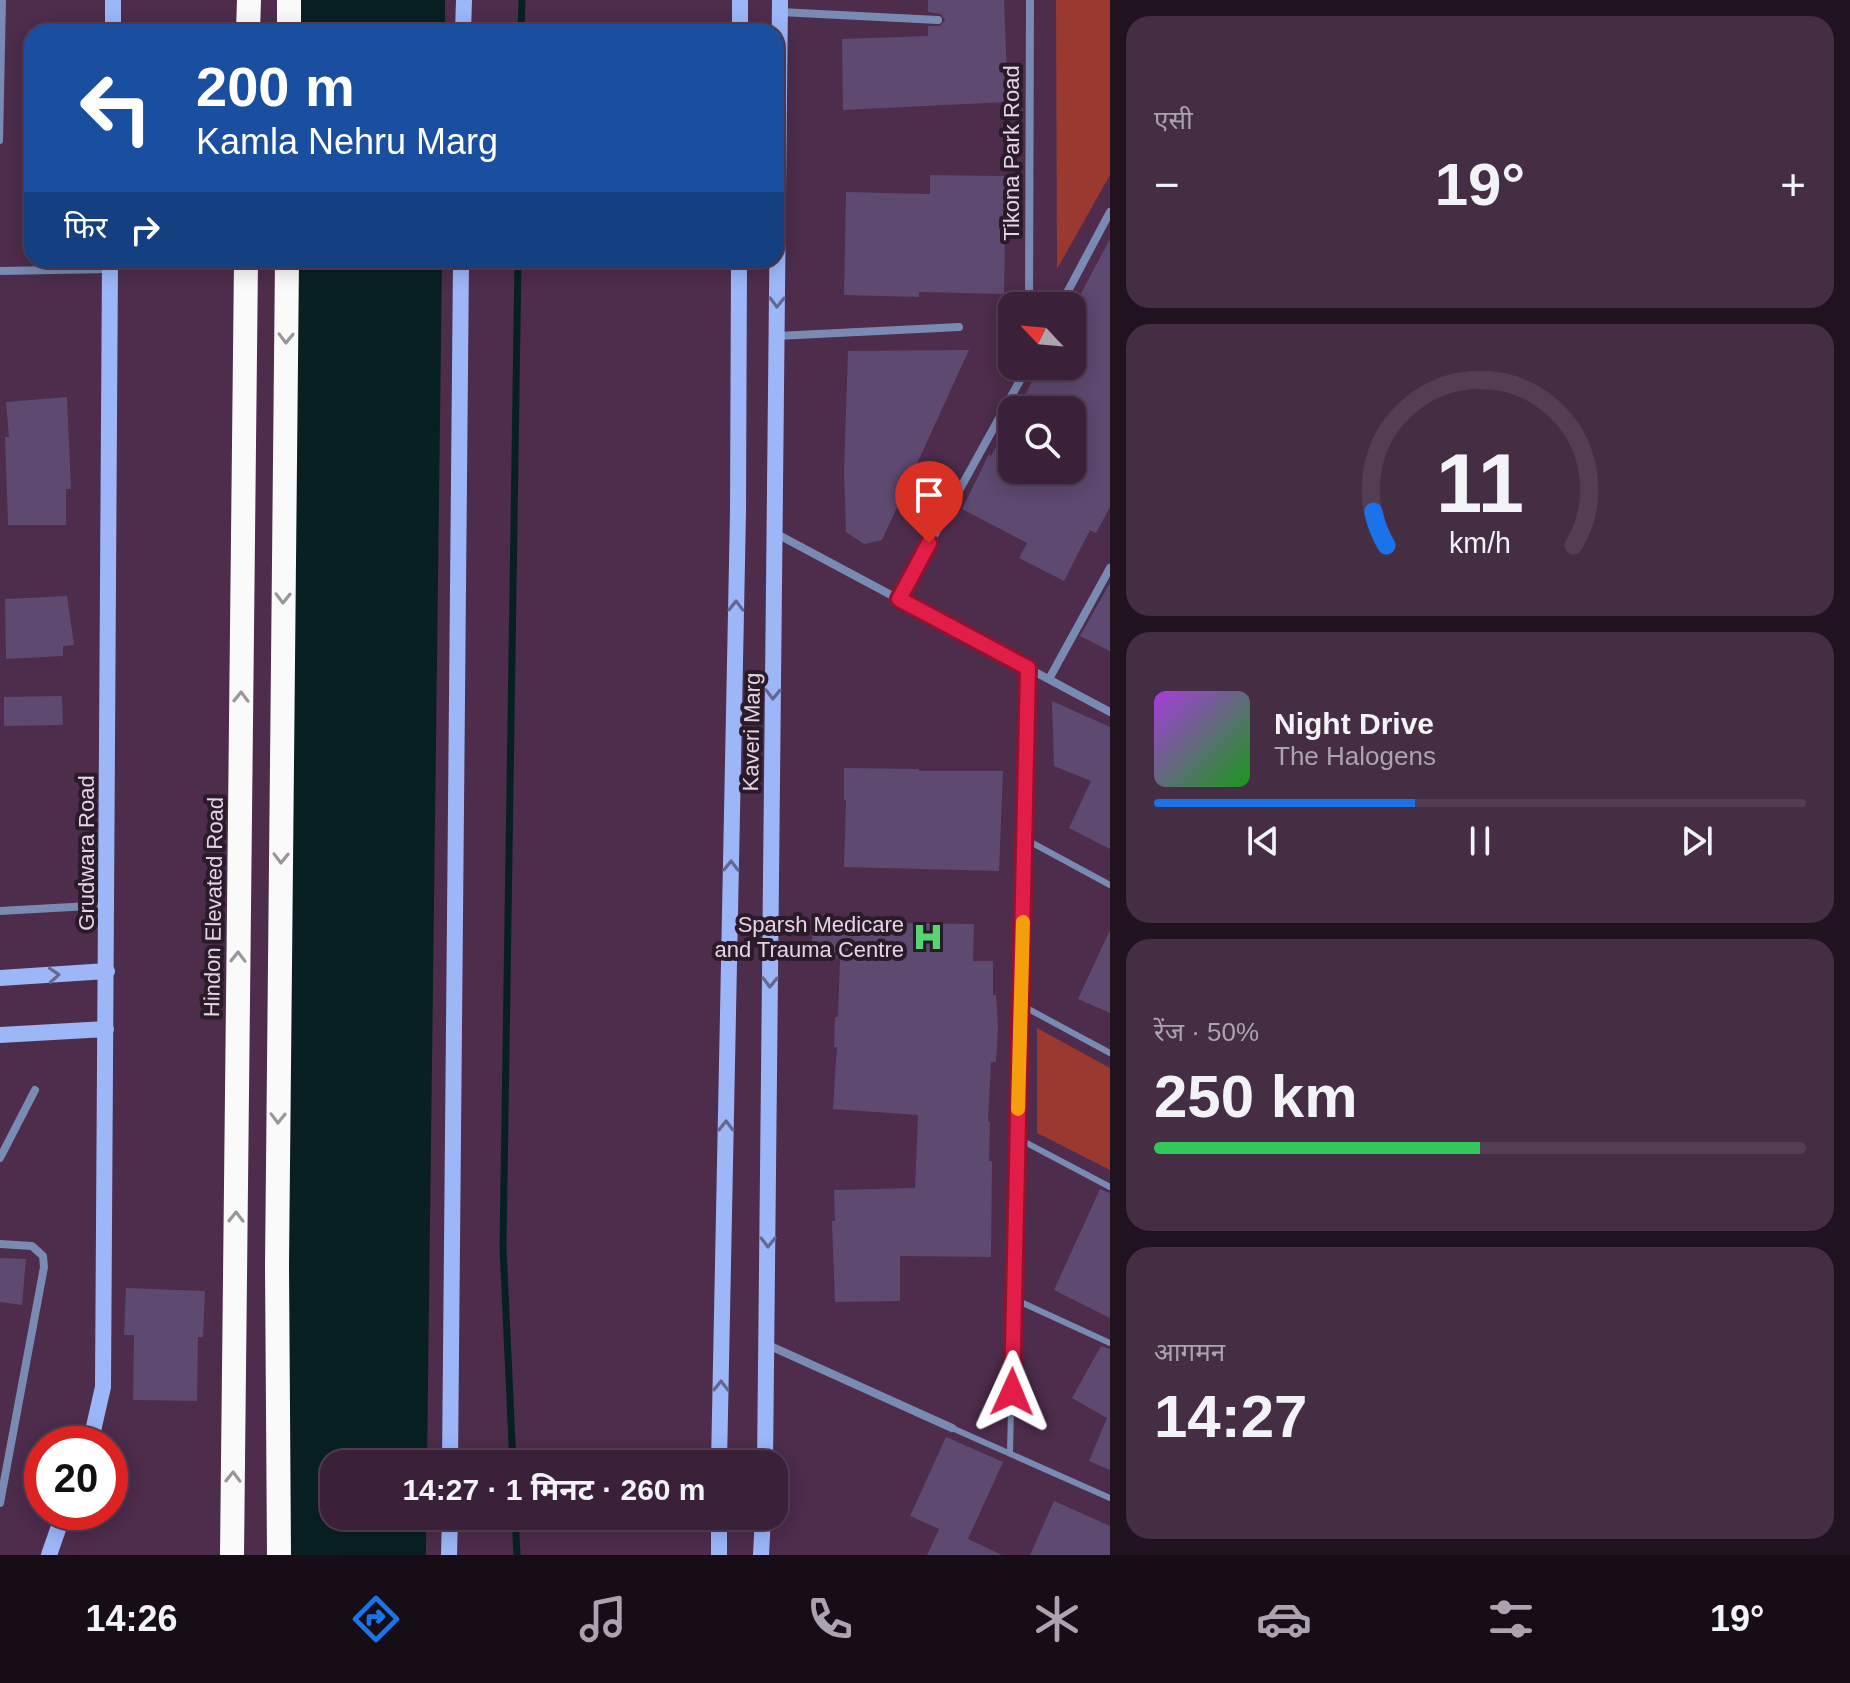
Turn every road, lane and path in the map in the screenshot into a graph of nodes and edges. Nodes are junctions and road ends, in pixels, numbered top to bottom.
1 (3, 0) edge
2 (113, 0) edge
3 (249, 0) edge
4 (289, 0) edge
5 (464, 0) edge
6 (740, 0) edge
7 (1030, 0) edge
8 (780, 6) edge
9 (938, 20) dead end
10 (113, 24) edge
11 (248, 24) edge
12 (289, 24) edge
13 (463, 24) edge
14 (740, 24) edge
15 (0, 141) edge
16 (1110, 212) edge
17 (47, 268) edge
18 (110, 268) edge
19 (246, 268) edge
20 (287, 268) edge
21 (461, 268) edge
22 (739, 268) edge
23 (777, 268) edge
24 (0, 271) edge
25 (1029, 292) edge
26 (1067, 292) edge
27 (959, 327) dead end
28 (776, 336) junction
29 (1020, 380) edge
30 (774, 532) junction
31 (1110, 568) edge
32 (899, 599) junction
33 (1028, 668) junction
34 (1049, 679) junction
35 (1110, 712) edge
36 (1025, 839) junction
37 (1110, 885) edge
38 (107, 905) junction
39 (0, 911) edge
40 (107, 971) junction
41 (0, 978) edge
42 (1021, 1005) junction
43 (106, 1029) junction
44 (0, 1035) edge
45 (1110, 1053) edge
46 (35, 1090) dead end
47 (1017, 1138) junction
48 (0, 1158) edge
49 (1110, 1187) edge
50 (0, 1244) edge
51 (1014, 1299) junction
52 (1110, 1343) edge
53 (767, 1345) junction
54 (94, 1426) edge
55 (952, 1428) joint
56 (450, 1450) edge
57 (719, 1450) edge
58 (765, 1450) edge
59 (1010, 1453) junction
60 (1110, 1498) edge
61 (0, 1503) edge
62 (58, 1530) edge
63 (450, 1530) edge
64 (719, 1530) edge
65 (762, 1530) edge
66 (49, 1555) edge
67 (232, 1555) edge
68 (279, 1555) edge
69 (449, 1555) edge
70 (719, 1555) edge
71 (761, 1555) edge

1 - 15 lane
2 - 10 street
3 - 11 highway
4 - 12 highway
5 - 13 street
6 - 14 street
7 - 25 street, Tikona Park Road
8 - 9 street
16 - 26 street
17 - 24 street
18 - 38 street, Grudwara Road
67 -> 19 highway, Hindon Elevated Road
20 -> 68 highway
21 - 56 street
57 -> 22 street, Kaveri Marg
23 -> 28 street, Kaveri Marg
27 - 28 street
28 - 30 street, Kaveri Marg
29 - 32 street
30 - 32 street
30 -> 53 street, Kaveri Marg
31 - 34 street
32 - 33 street
33 - 34 street
33 - 36 lane
34 - 35 street
36 - 37 lane
36 - 42 lane
38 - 39 street
38 - 40 street, Grudwara Road
41 -> 40 street
40 - 43 street, Grudwara Road
42 - 45 lane
42 - 47 lane
43 - 44 street
43 - 54 street, Grudwara Road
46 - 48 street
47 - 49 lane
47 - 51 lane
50 - 61 street
51 - 52 lane
51 - 59 lane
53 - 55 street
53 - 58 street, Kaveri Marg
55 - 59 lane
59 - 60 lane
62 - 66 street
63 - 69 street
64 - 70 street
65 - 71 street

